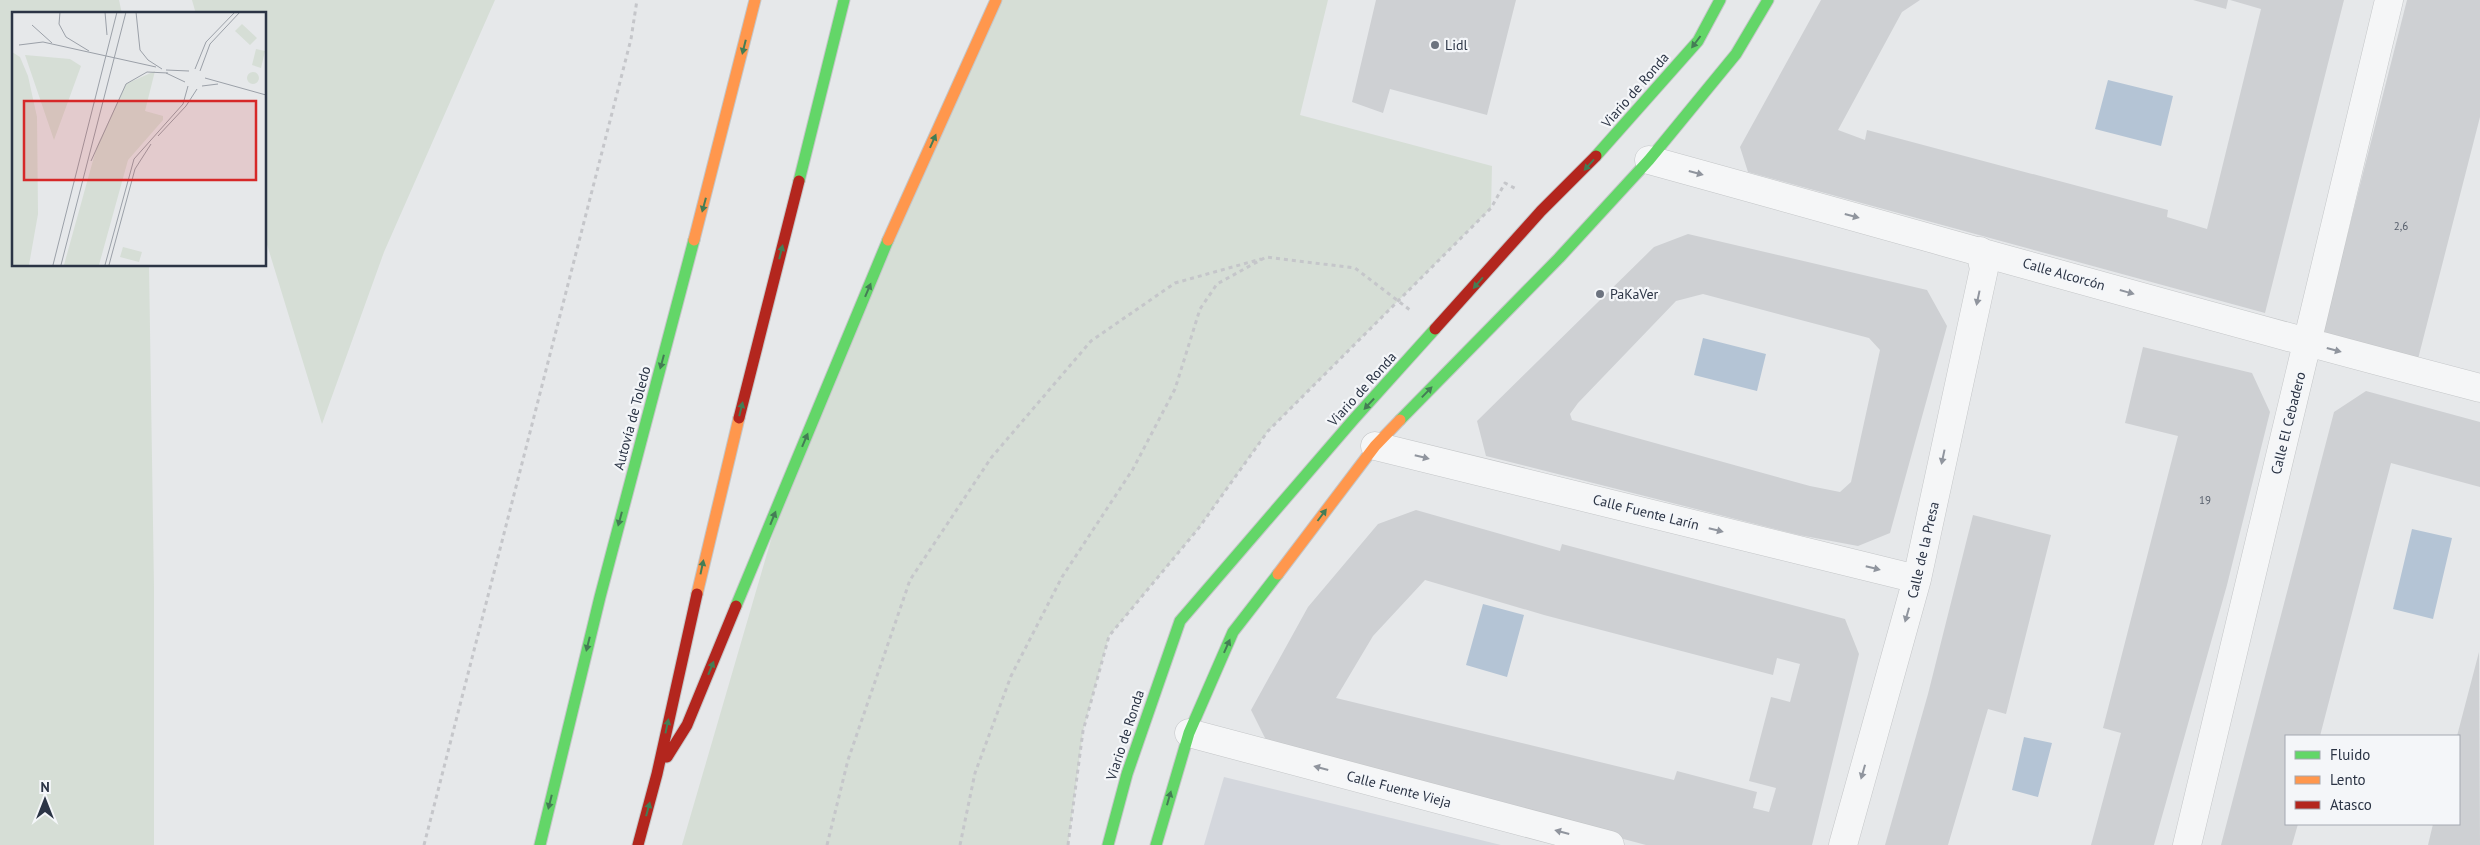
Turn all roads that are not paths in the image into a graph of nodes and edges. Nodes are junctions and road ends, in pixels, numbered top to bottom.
1 (755, 0) edge
2 (844, 0) edge
3 (996, 0) edge
4 (1720, 0) edge
5 (1768, 0) edge
6 (2390, 0) edge
7 (1649, 160) junction
8 (1980, 250) junction
9 (2307, 343) junction
10 (2480, 388) edge
11 (1375, 446) junction
12 (1917, 579) junction
13 (1189, 733) junction
14 (657, 774) junction
15 (540, 845) edge
16 (638, 845) edge
17 (1108, 845) edge
18 (1156, 845) edge
19 (1610, 845) edge
20 (1843, 845) edge
21 (2186, 845) edge

1 -> 15 main road, Autovía de Toledo
14 -> 2 main road
14 -> 3 main road
4 -> 17 main road, Viario de Ronda
5 - 7 main road
6 - 9 street, Calle El Cebadero
7 -> 8 street, Calle Alcorcón
11 -> 7 main road
8 -> 9 street, Calle Alcorcón
8 -> 12 street, Calle de la Presa
9 -> 10 street, Calle Alcorcón
9 - 21 street, Calle El Cebadero
11 -> 12 street, Calle Fuente Larín
13 -> 11 main road
12 -> 20 street, Calle de la Presa
18 -> 13 main road
19 -> 13 street, Calle Fuente Vieja
16 -> 14 main road

